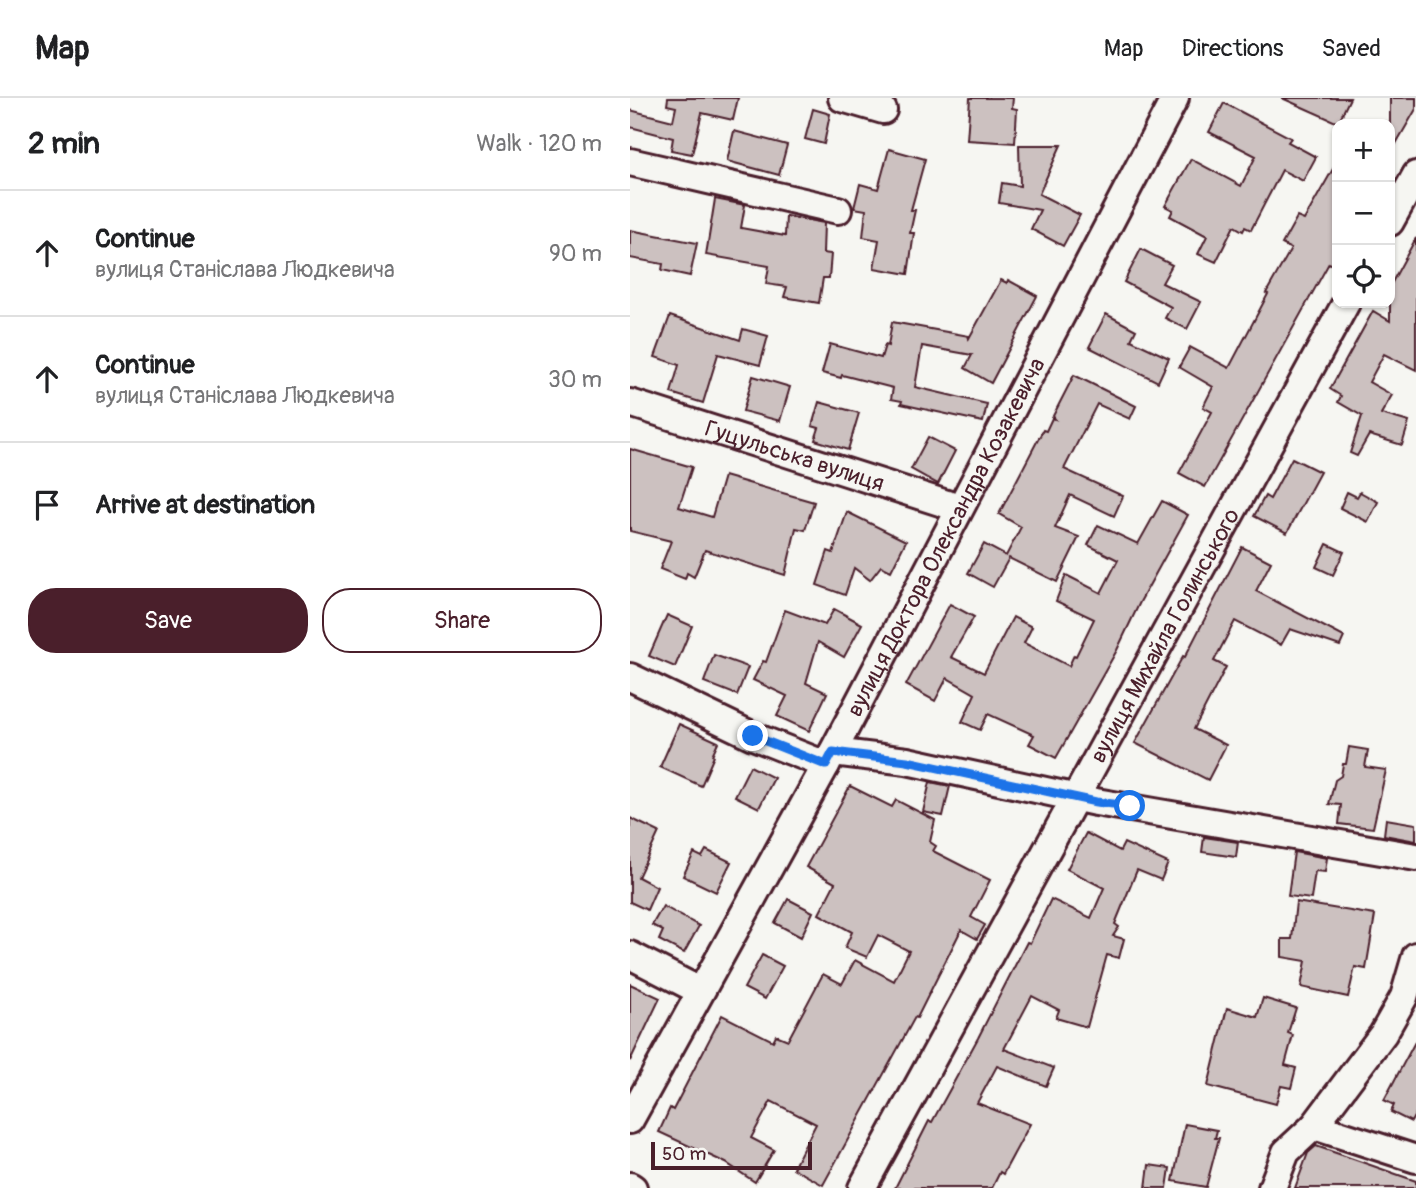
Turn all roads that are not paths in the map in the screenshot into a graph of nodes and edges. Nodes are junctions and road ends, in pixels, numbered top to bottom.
1 (842, 98) edge
2 (1175, 98) edge
3 (883, 110) dead end
4 (630, 162) edge
5 (1416, 175) edge
6 (838, 210) dead end
7 (1395, 213) edge
8 (1343, 308) edge
9 (630, 403) edge
10 (959, 508) junction
11 (630, 677) edge
12 (829, 758) junction
13 (1074, 796) junction
14 (1416, 857) edge
15 (630, 955) edge
16 (1416, 957) edge
17 (700, 991) junction
18 (630, 1120) edge
19 (1314, 1126) junction
20 (1416, 1159) edge
21 (862, 1188) edge
22 (1272, 1188) edge

1 - 3 street
2 - 10 street, вулиця Доктора Олександра Козакевича
4 - 6 street
5 - 7 street
8 - 13 street, вулиця Михайла Голинського
9 - 10 street, Гуцульська вулиця
10 - 12 street, вулиця Доктора Олександра Козакевича
11 - 12 street
12 - 13 street
12 - 17 street, вулиця Доктора Олександра Козакевича
13 - 14 street
13 - 21 street, вулиця Михайла Голинського
15 - 17 street
16 - 19 street
17 - 18 street, вулиця Доктора Олександра Козакевича
19 - 20 street
19 - 22 street

